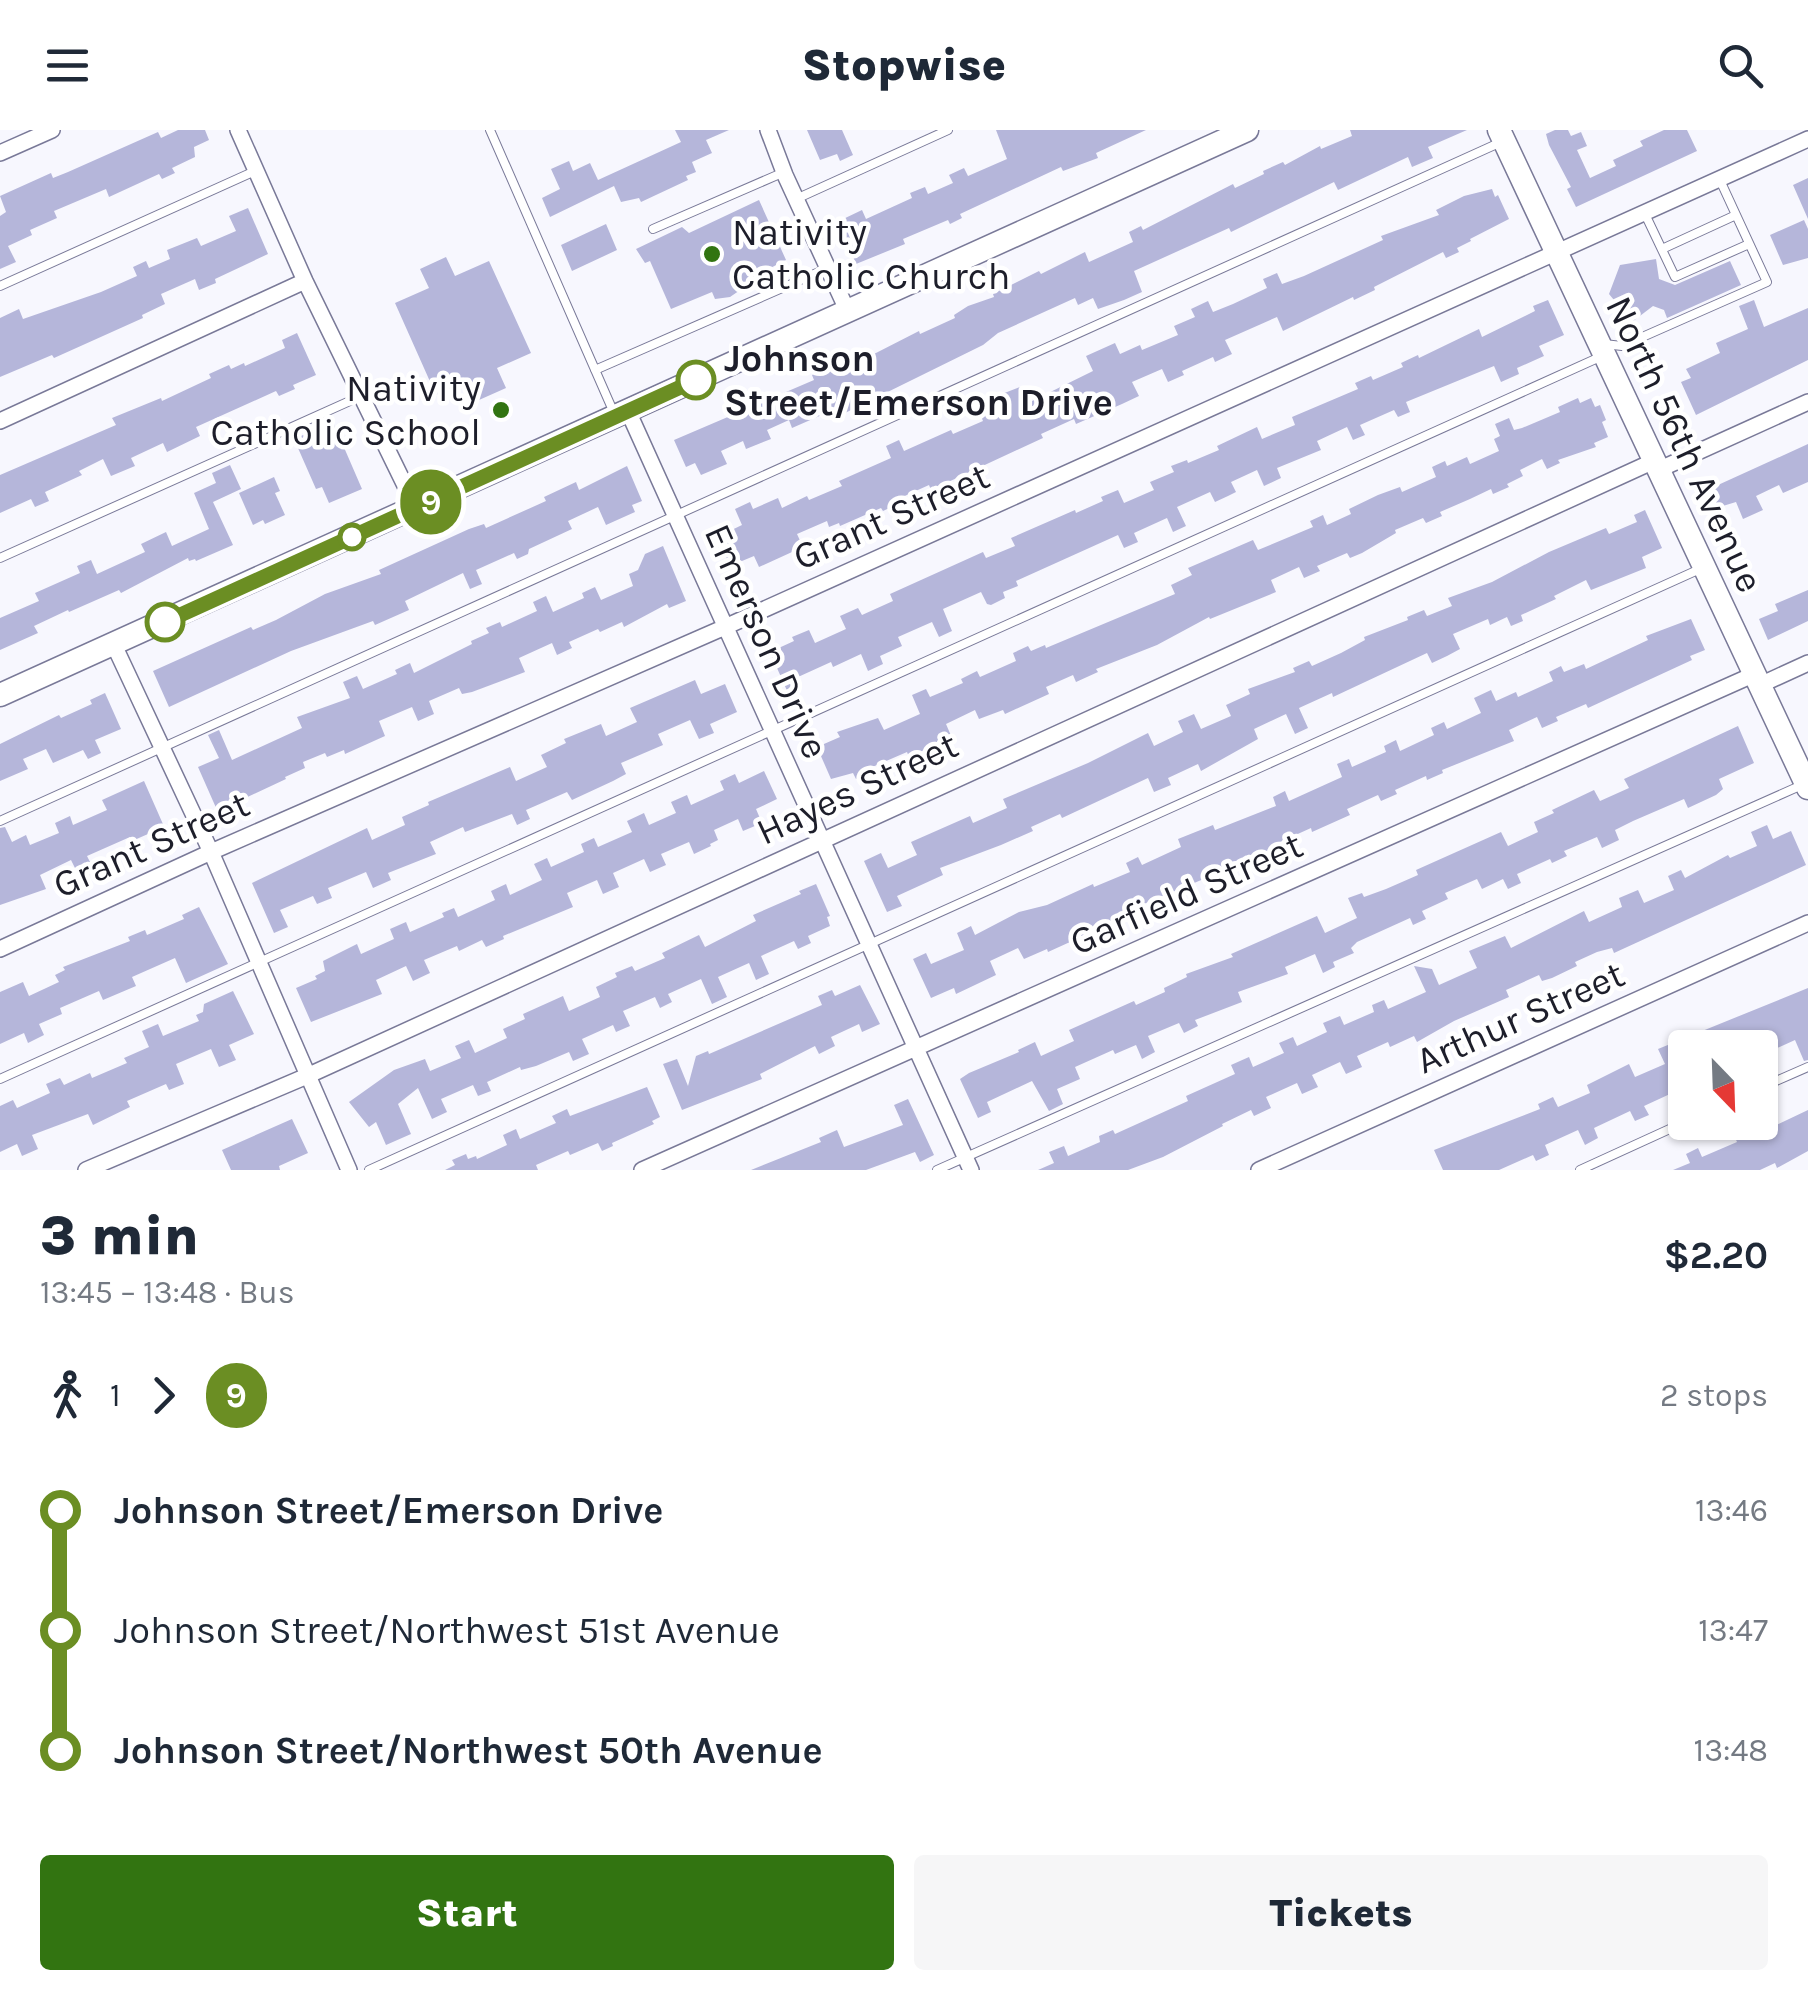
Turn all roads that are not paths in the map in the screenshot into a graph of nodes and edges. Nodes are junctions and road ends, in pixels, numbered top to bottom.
1 (52, 130) edge
2 (238, 130) edge
3 (490, 130) edge
4 (768, 130) edge
5 (948, 130) edge
6 (1247, 130) edge
7 (1504, 134) edge
8 (1808, 139) edge
9 (0, 153) edge
10 (256, 170) junction
11 (784, 172) junction
12 (1719, 178) junction
13 (796, 199) junction
14 (1644, 212) junction
15 (1736, 215) junction
16 (654, 229) dead end
17 (1749, 244) junction
18 (1662, 249) junction
19 (1556, 250) junction
20 (828, 268) junction
21 (306, 281) junction
22 (0, 286) edge
23 (848, 312) junction
24 (1602, 349) junction
25 (595, 370) junction
26 (361, 396) junction
27 (1808, 402) edge
28 (622, 414) junction
29 (0, 421) edge
30 (1656, 466) junction
31 (416, 508) junction
32 (676, 518) junction
33 (0, 558) edge
34 (1704, 567) junction
35 (725, 628) junction
36 (114, 645) junction
37 (1808, 663) edge
38 (1757, 679) junction
39 (0, 695) edge
40 (772, 730) junction
41 (162, 748) junction
42 (1807, 785) edge
43 (0, 822) edge
44 (822, 840) junction
45 (211, 852) junction
46 (1808, 923) edge
47 (868, 943) junction
48 (0, 949) edge
49 (258, 962) junction
50 (917, 1050) junction
51 (1808, 1066) edge
52 (306, 1076) junction
53 (0, 1079) edge
54 (1778, 1080) edge
55 (1668, 1130) edge
56 (969, 1164) edge
57 (86, 1170) edge
58 (349, 1170) edge
59 (369, 1170) edge
60 (642, 1170) edge
61 (937, 1170) edge
62 (1260, 1170) edge
63 (1580, 1170) edge

1 - 9 street
2 - 10 street
3 - 25 lane
4 - 11 street
5 - 13 lane
6 - 23 street
7 - 19 street, North 56th Avenue
7 - 32 lane
8 - 12 street, Grant Street
10 - 21 street
10 - 22 lane
11 - 13 street
11 - 16 lane
12 - 14 street, Grant Street
12 - 15 lane
13 - 20 street
14 - 18 lane
14 - 19 street, Grant Street
15 - 17 lane
15 - 18 lane
17 - 18 lane
17 - 24 lane
19 - 24 street, North 56th Avenue
19 - 35 street, Grant Street
20 - 23 street
20 - 25 lane
21 - 26 street
21 - 29 street
23 - 28 street
24 - 30 street, North 56th Avenue
24 - 40 lane
25 - 28 lane
26 - 31 street
26 - 33 lane
27 - 30 street, Hayes Street
28 - 31 street
28 - 32 street, Emerson Drive
30 - 34 street, North 56th Avenue
30 - 44 street, Hayes Street
31 - 36 street
32 - 35 street, Emerson Drive
32 - 41 lane
34 - 38 street, North 56th Avenue
34 - 47 lane
35 - 40 street, Emerson Drive
35 - 45 street, Grant Street
36 - 39 street
36 - 41 street
37 - 38 street, Garfield Street
38 - 42 street, North 56th Avenue
38 - 50 street, Garfield Street
40 - 44 street, Emerson Drive
40 - 49 lane
41 - 43 lane
41 - 45 street
42 - 56 lane
44 - 47 street, Emerson Drive
44 - 52 street, Hayes Street
45 - 48 street, Grant Street
45 - 49 street
46 - 62 street, Arthur Street
47 - 50 street, Emerson Drive
47 - 59 lane
49 - 52 street
49 - 53 lane
50 - 56 street, Emerson Drive
50 - 60 street, Garfield Street
51 - 54 lane
52 - 57 street, Hayes Street
52 - 58 street
55 - 63 lane
56 - 61 lane

